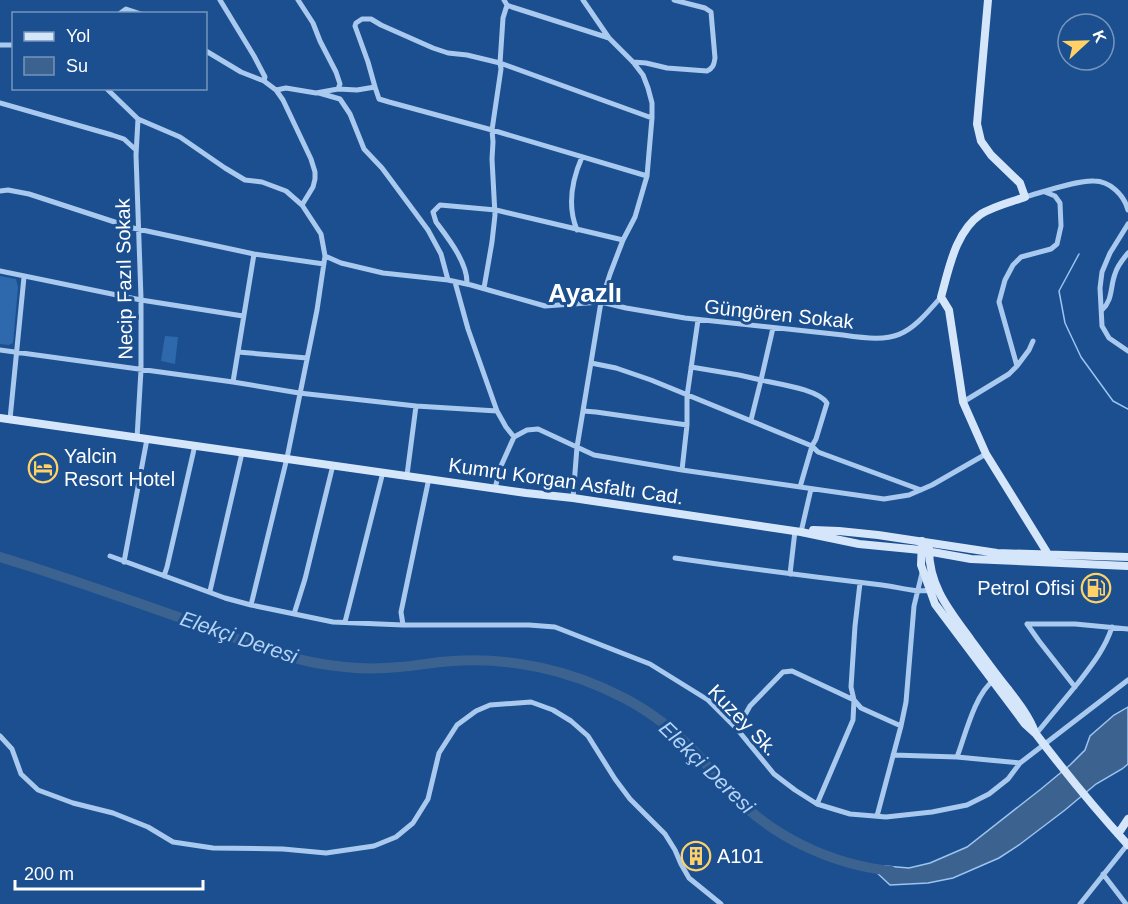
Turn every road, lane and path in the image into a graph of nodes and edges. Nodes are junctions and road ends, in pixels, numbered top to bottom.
1 (220, 0) edge
2 (298, 0) edge
3 (583, 0) edge
4 (674, 0) edge
5 (988, 0) edge
6 (505, 2) edge
7 (609, 38) junction
8 (207, 52) edge
9 (633, 62) junction
10 (500, 63) junction
11 (264, 81) junction
12 (375, 87) junction
13 (338, 89) junction
14 (108, 90) edge
15 (276, 90) junction
16 (316, 93) junction
17 (0, 103) edge
18 (652, 118) junction
19 (138, 119) junction
20 (492, 130) junction
21 (136, 150) junction
22 (582, 157) junction
23 (647, 176) junction
24 (0, 191) edge
25 (1047, 191) junction
26 (1025, 196) junction
27 (302, 205) junction
28 (1128, 205) edge
29 (496, 210) junction
30 (1128, 224) edge
31 (139, 229) junction
32 (577, 230) junction
33 (623, 240) junction
34 (1128, 253) edge
35 (254, 254) junction
36 (325, 256) junction
37 (324, 264) junction
38 (0, 271) edge
39 (24, 277) junction
40 (452, 281) junction
41 (467, 284) junction
42 (484, 288) junction
43 (941, 297) junction
44 (141, 300) junction
45 (601, 302) junction
46 (1102, 310) junction
47 (243, 316) junction
48 (698, 320) junction
49 (773, 328) junction
50 (1033, 341) dead end
51 (0, 350) edge
52 (1128, 351) edge
53 (238, 352) junction
54 (17, 353) junction
55 (307, 358) junction
56 (591, 363) junction
57 (1017, 366) junction
58 (691, 367) junction
59 (141, 370) junction
60 (761, 380) junction
61 (233, 382) junction
62 (300, 393) junction
63 (687, 396) junction
64 (963, 402) junction
65 (416, 406) junction
66 (497, 411) junction
67 (583, 411) junction
68 (0, 418) edge
69 (10, 419) junction
70 (751, 420) junction
71 (687, 425) junction
72 (514, 437) junction
73 (137, 438) junction
74 (147, 439) junction
75 (195, 445) junction
76 (812, 446) junction
77 (577, 447) junction
78 (242, 453) junction
79 (986, 454) junction
80 (287, 458) junction
81 (333, 465) junction
82 (682, 470) junction
83 (383, 472) junction
84 (407, 475) junction
85 (429, 478) junction
86 (800, 487) junction
87 (495, 488) junction
88 (811, 489) junction
89 (921, 490) junction
90 (573, 498) junction
91 (798, 532) junction
92 (925, 546) junction
93 (1048, 554) junction
94 (110, 556) dead end
95 (1128, 557) edge
96 (675, 558) dead end
97 (124, 562) junction
98 (1128, 566) edge
99 (923, 571) junction
100 (790, 574) junction
101 (164, 576) junction
102 (860, 583) junction
103 (933, 590) junction
104 (210, 591) junction
105 (917, 591) junction
106 (251, 605) junction
107 (294, 614) junction
108 (345, 622) junction
109 (403, 625) junction
110 (1112, 627) junction
111 (1128, 628) edge
112 (995, 678) junction
113 (1128, 680) edge
114 (1074, 687) junction
115 (854, 700) junction
116 (1016, 706) junction
117 (901, 726) junction
118 (737, 729) junction
119 (1036, 734) junction
120 (0, 736) edge
121 (1046, 747) junction
122 (893, 755) junction
123 (957, 757) junction
124 (1020, 763) junction
125 (817, 804) junction
126 (877, 816) junction
127 (1128, 819) edge
128 (1122, 834) edge
129 (1127, 845) edge
130 (1103, 874) junction
131 (721, 904) edge
132 (1080, 904) edge
133 (1126, 904) edge

1 - 11 street
2 - 13 street
3 - 7 street
4 - 9 street
5 - 26 main road
6 - 7 street
6 - 10 street
7 - 9 street
8 - 11 street
9 - 18 street
10 - 12 street
10 - 18 street
10 - 20 street
11 - 15 street
12 - 13 street
12 - 20 street
13 - 16 street
14 - 19 street
15 - 16 street
15 - 27 street
16 - 40 street
17 - 21 street
18 - 23 street
19 - 21 street, Necip Fazıl Sokak
19 - 27 street
20 - 22 street
20 - 29 street
21 - 31 street, Necip Fazıl Sokak
22 - 23 street
22 - 32 street
23 - 33 street
24 - 31 street
25 - 26 street
25 - 28 street
25 - 57 street
26 - 43 main road
27 - 36 street
29 - 32 street
29 - 41 street
29 - 42 street
30 - 46 street
31 - 35 street
31 - 44 street, Necip Fazıl Sokak
32 - 33 street
33 - 45 street
34 - 46 street
35 - 37 street
35 - 47 street
36 - 37 street
36 - 40 street, Güngören Sokak
37 - 55 street
38 - 39 street
39 - 44 street
39 - 54 street
40 - 41 street, Güngören Sokak
40 - 66 street
41 - 42 street, Güngören Sokak
42 - 45 street, Güngören Sokak
43 - 49 street, Güngören Sokak
43 - 64 main road
44 - 47 street
44 - 59 street, Necip Fazıl Sokak
45 - 48 street, Güngören Sokak
45 - 56 street
46 - 52 street
47 - 53 street
48 - 49 street, Güngören Sokak
48 - 58 street
49 - 60 street
50 - 57 street
51 - 54 street
53 - 55 street
53 - 61 street
54 - 59 street
54 - 69 street
55 - 62 street
56 - 63 street
56 - 67 street
57 - 64 street
58 - 60 street
58 - 63 street
59 - 61 street
59 - 73 street, Necip Fazıl Sokak
60 - 70 street
60 - 76 street
61 - 62 street
62 - 65 street
62 - 80 street
63 - 70 street
63 - 71 street
64 - 79 main road
65 - 66 street
65 - 84 street
66 - 72 street
67 - 71 street
67 - 77 street
68 - 69 main road, Kumru Korgan Asfaltı Cad.
69 - 73 main road, Kumru Korgan Asfaltı Cad.
70 - 76 street
71 - 82 street
72 - 77 street
72 - 87 street
73 - 74 main road, Kumru Korgan Asfaltı Cad.
74 - 75 main road, Kumru Korgan Asfaltı Cad.
74 - 97 street
75 - 78 main road, Kumru Korgan Asfaltı Cad.
75 - 101 street
76 - 86 street
76 - 89 street
77 - 82 street
77 - 90 street
78 - 80 main road, Kumru Korgan Asfaltı Cad.
78 - 104 street
79 - 89 street
79 - 93 main road
80 - 81 main road, Kumru Korgan Asfaltı Cad.
80 - 106 street
81 - 83 main road, Kumru Korgan Asfaltı Cad.
81 - 107 street
82 - 86 street
83 - 84 main road, Kumru Korgan Asfaltı Cad.
83 - 108 street
84 - 85 main road, Kumru Korgan Asfaltı Cad.
85 - 87 main road, Kumru Korgan Asfaltı Cad.
85 - 109 street
86 - 88 street
87 - 90 main road, Kumru Korgan Asfaltı Cad.
88 - 89 street
88 - 91 street
90 - 91 main road, Kumru Korgan Asfaltı Cad.
91 - 92 main road, Kumru Korgan Asfaltı Cad.
91 - 100 street
92 - 93 main road
92 - 98 main road, Kumru Korgan Asfaltı Cad.
92 - 99 main road
92 - 103 main road
93 - 95 main road
94 - 97 street, Kuzey Sk.
96 - 100 street
97 - 101 street, Kuzey Sk.
99 - 103 main road
99 - 105 street
100 - 102 street
101 - 104 street, Kuzey Sk.
102 - 105 street
102 - 115 street
103 - 105 street
103 - 112 main road
104 - 106 street, Kuzey Sk.
105 - 117 street
106 - 107 street, Kuzey Sk.
107 - 108 street, Kuzey Sk.
108 - 109 street, Kuzey Sk.
109 - 118 street, Kuzey Sk.
110 - 111 street
110 - 114 street
110 - 114 street
112 - 116 main road
112 - 123 street
113 - 121 street, Kuzey Sk.
114 - 119 street
115 - 117 street
115 - 118 street
115 - 125 street
116 - 119 main road
116 - 119 main road
117 - 122 street
118 - 125 street, Kuzey Sk.
119 - 121 main road
120 - 131 street
121 - 124 street, Kuzey Sk.
121 - 128 main road
122 - 123 street
122 - 126 street
123 - 124 street
124 - 126 street, Kuzey Sk.
125 - 126 street, Kuzey Sk.
127 - 128 main road
128 - 129 main road
129 - 130 street
130 - 132 street
130 - 133 street

